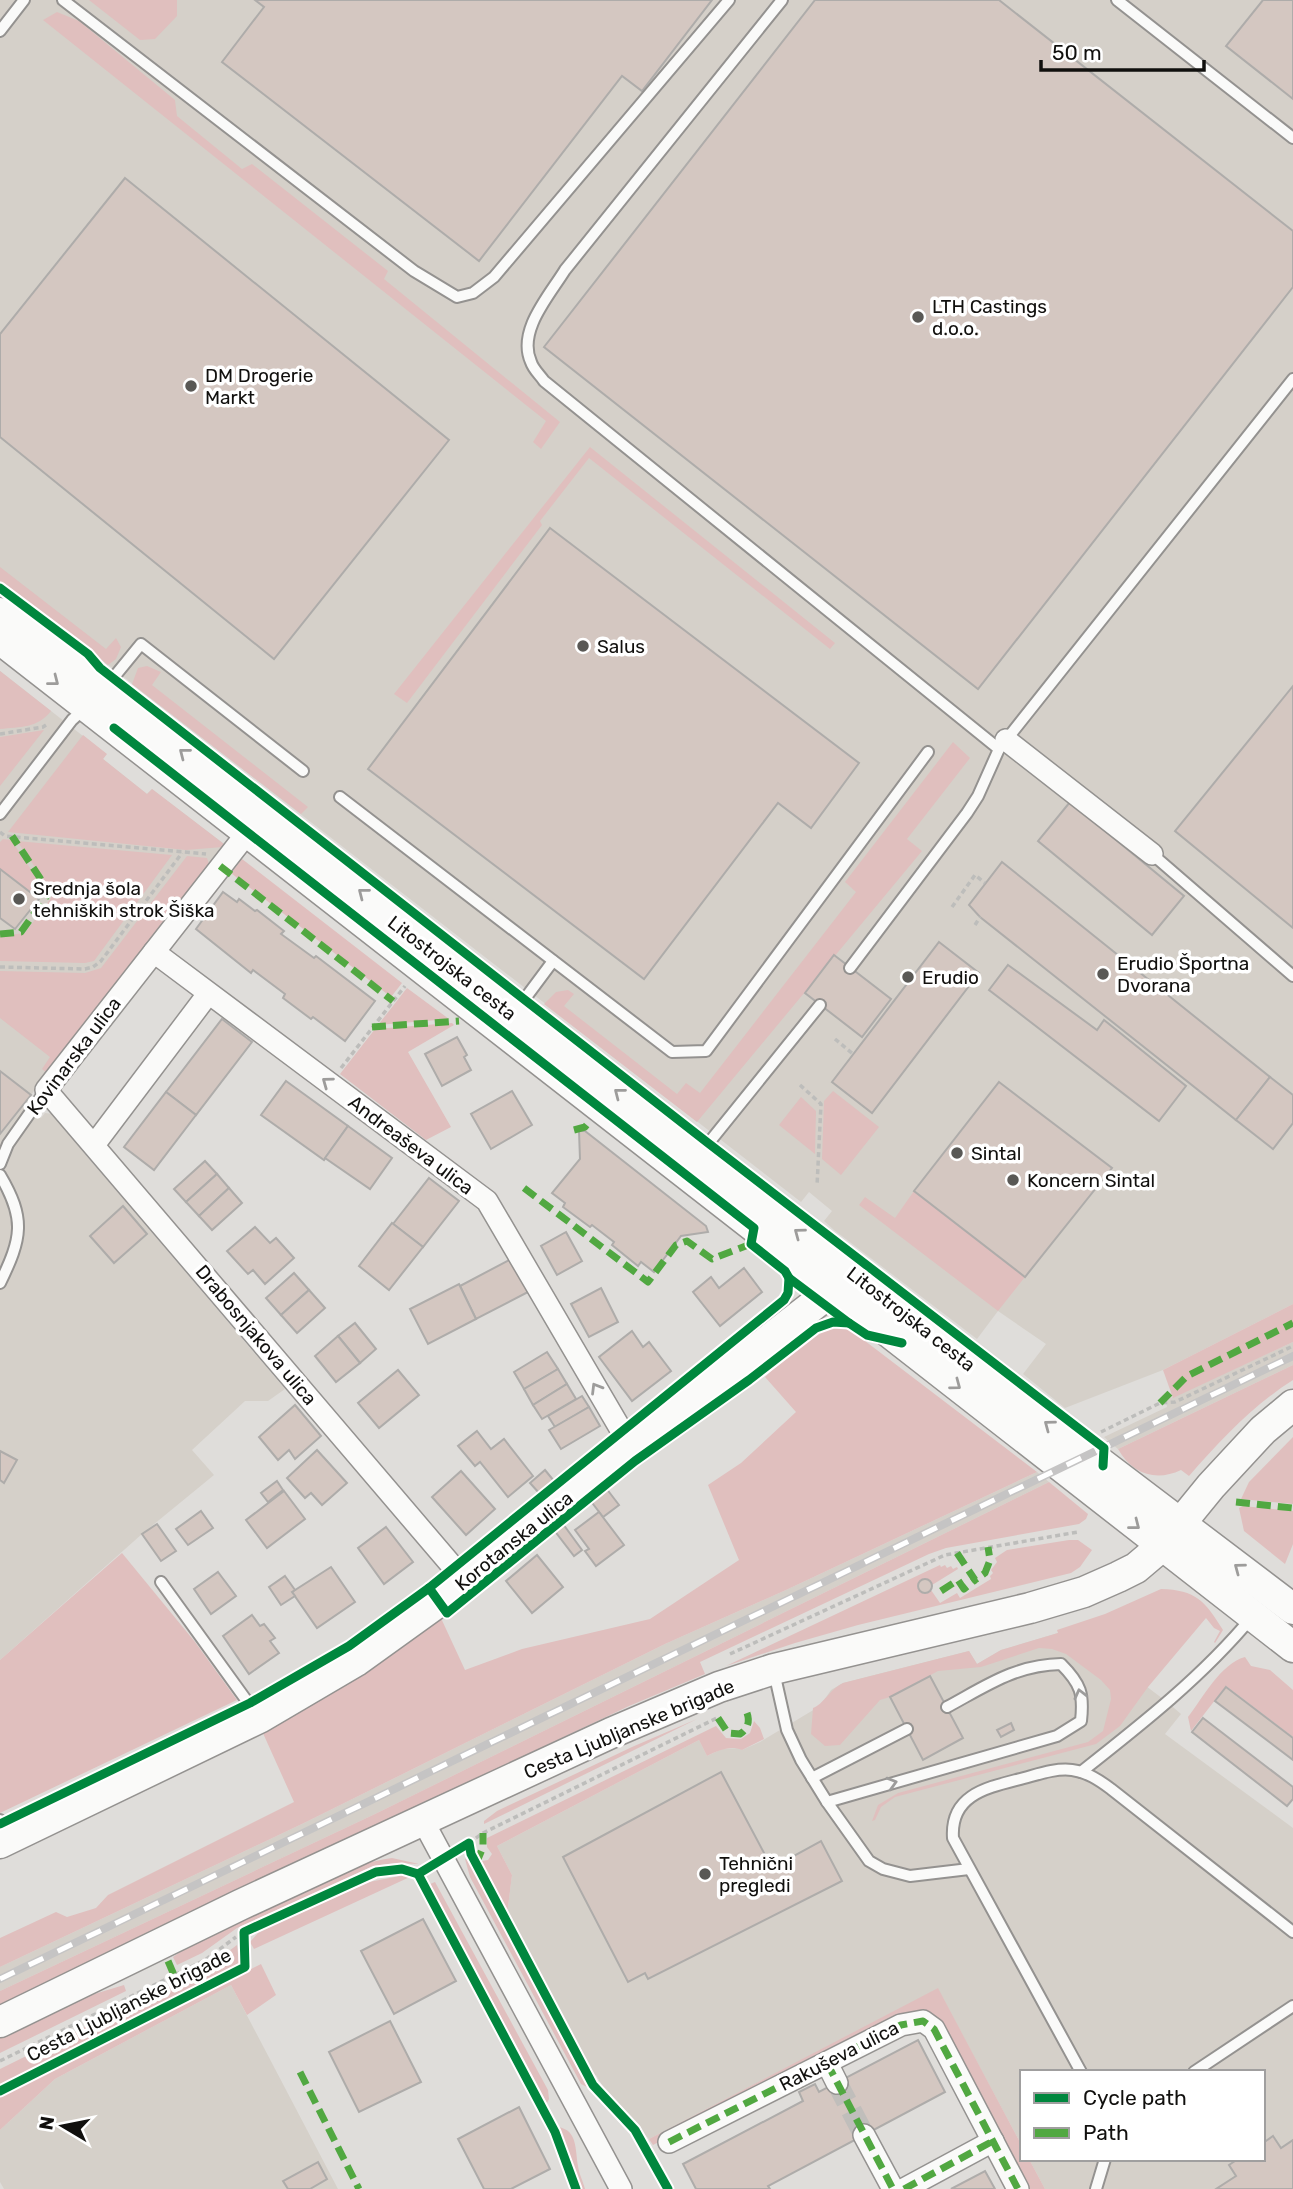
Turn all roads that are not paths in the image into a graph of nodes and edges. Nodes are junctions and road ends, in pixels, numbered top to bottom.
1 (24, 0) edge
2 (63, 0) edge
3 (729, 0) edge
4 (782, 0) edge
5 (1118, 0) edge
6 (0, 31) edge
7 (1293, 138) edge
8 (1293, 379) edge
9 (0, 613) edge
10 (0, 639) edge
11 (95, 698) junction
12 (1002, 745) junction
13 (928, 752) dead end
14 (303, 771) dead end
15 (340, 797) dead end
16 (0, 814) edge
17 (246, 834) junction
18 (1152, 854) joint
19 (154, 952) junction
20 (553, 961) junction
21 (850, 968) dead end
22 (1293, 976) edge
23 (208, 994) junction
24 (821, 1005) dead end
25 (509, 1021) junction
26 (46, 1090) junction
27 (94, 1145) junction
28 (0, 1164) edge
29 (691, 1164) junction
30 (0, 1175) edge
31 (844, 1282) junction
32 (0, 1283) edge
33 (1291, 1410) edge
34 (631, 1447) junction
35 (1172, 1536) junction
36 (465, 1581) junction
37 (161, 1582) dead end
38 (1292, 1604) edge
39 (1253, 1616) junction
40 (1293, 1647) edge
41 (774, 1669) junction
42 (947, 1707) dead end
43 (259, 1718) junction
44 (907, 1729) dead end
45 (1082, 1772) junction
46 (812, 1778) junction
47 (827, 1802) junction
48 (423, 1821) junction
49 (4, 1834) edge
50 (969, 1870) junction
51 (1293, 1932) edge
52 (1293, 2006) edge
53 (0, 2022) edge
54 (827, 2063) junction
55 (1079, 2070) edge
56 (1197, 2070) edge
57 (837, 2083) tunnel mouth
58 (864, 2135) tunnel mouth
59 (993, 2141) junction
60 (669, 2142) dead end
61 (1104, 2161) edge
62 (621, 2189) edge
63 (893, 2189) edge
64 (904, 2189) edge
65 (1018, 2189) edge
66 (1096, 2189) edge

1 - 6 lane
2 - 3 lane
4 - 12 lane
5 - 7 lane
8 - 12 lane
9 - 11 street, Litostrojska cesta
10 -> 11 street, Litostrojska cesta
11 - 14 lane
11 - 16 lane
11 - 17 street, Litostrojska cesta
12 - 18 street
12 - 21 lane
13 - 20 lane
15 - 20 lane
17 - 19 street, Kovinarska ulica
17 - 25 street, Litostrojska cesta
18 - 22 lane
19 - 23 street
19 - 26 street, Kovinarska ulica
20 - 25 lane
23 - 27 street
34 -> 23 street, Andreaševa ulica
24 - 29 lane
25 - 29 street, Litostrojska cesta
26 - 27 street, Drabosnjakova ulica
26 - 28 lane, Kovinarska ulica
27 - 36 street, Drabosnjakova ulica
29 - 31 street, Litostrojska cesta
30 - 32 lane
31 - 34 street, Korotanska ulica
31 - 35 street, Litostrojska cesta
33 - 35 street, Cesta Ljubljanske brigade
34 - 36 street, Korotanska ulica
38 -> 35 street, Litostrojska cesta
35 - 39 street, Litostrojska cesta
35 - 41 street, Cesta Ljubljanske brigade
36 - 43 street, Korotanska ulica
37 - 43 lane
39 - 40 street, Litostrojska cesta
39 - 45 lane
41 - 46 lane
41 - 48 street, Cesta Ljubljanske brigade
47 -> 42 lane
43 - 49 street, Korotanska ulica
44 - 46 lane
45 - 50 lane
45 - 51 lane
46 - 47 lane
47 - 50 lane
48 - 53 street, Cesta Ljubljanske brigade
48 - 62 street
50 - 55 lane
52 - 56 lane
54 - 57 street
54 - 59 street, Rakuševa ulica
54 - 60 street, Rakuševa ulica
58 - 63 street
59 - 64 street
59 - 65 street, Rakuševa ulica
61 - 66 lane

